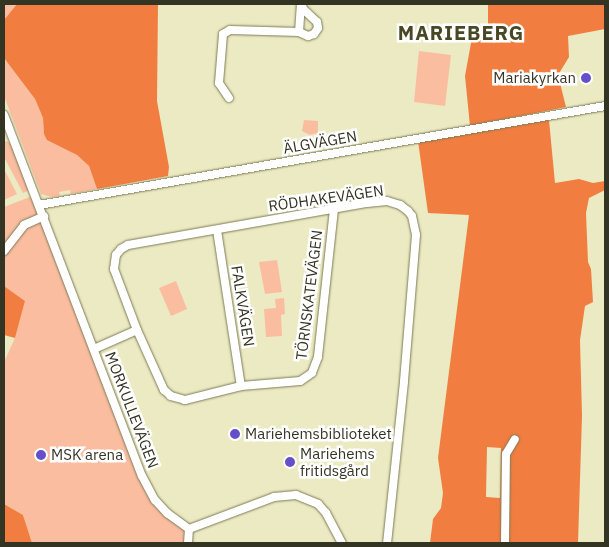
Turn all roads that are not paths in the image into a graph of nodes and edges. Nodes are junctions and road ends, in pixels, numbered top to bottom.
1 (301, 4) edge
2 (298, 32) junction
3 (229, 98) dead end
4 (605, 106) edge
5 (4, 115) edge
6 (7, 135) edge
7 (39, 205) junction
8 (334, 210) junction
9 (44, 216) junction
10 (216, 230) junction
11 (4, 251) edge
12 (137, 330) junction
13 (94, 348) junction
14 (241, 386) junction
15 (515, 439) dead end
16 (190, 529) junction
17 (188, 543) edge
18 (342, 543) edge
19 (387, 543) edge
20 (505, 543) edge

1 - 2 street
1 - 2 street
2 - 3 street
4 - 7 street, ÄLGVÄGEN
5 - 6 street, MORKULLEVÄGEN
6 - 7 street, MORKULLEVÄGEN
7 - 9 street, MORKULLEVÄGEN
8 - 10 street, RÖDHAKEVÄGEN
8 - 14 street, TÖRNSKATEVÄGEN
8 - 19 street, RÖDHAKEVÄGEN
9 - 11 street
9 - 13 street, MORKULLEVÄGEN
10 - 12 street, RÖDHAKEVÄGEN
10 - 14 street, FALKVÄGEN
12 - 13 street
12 - 14 street, TÖRNSKATEVÄGEN
13 - 16 street, MORKULLEVÄGEN
15 - 20 street
16 - 17 street
16 - 18 street

